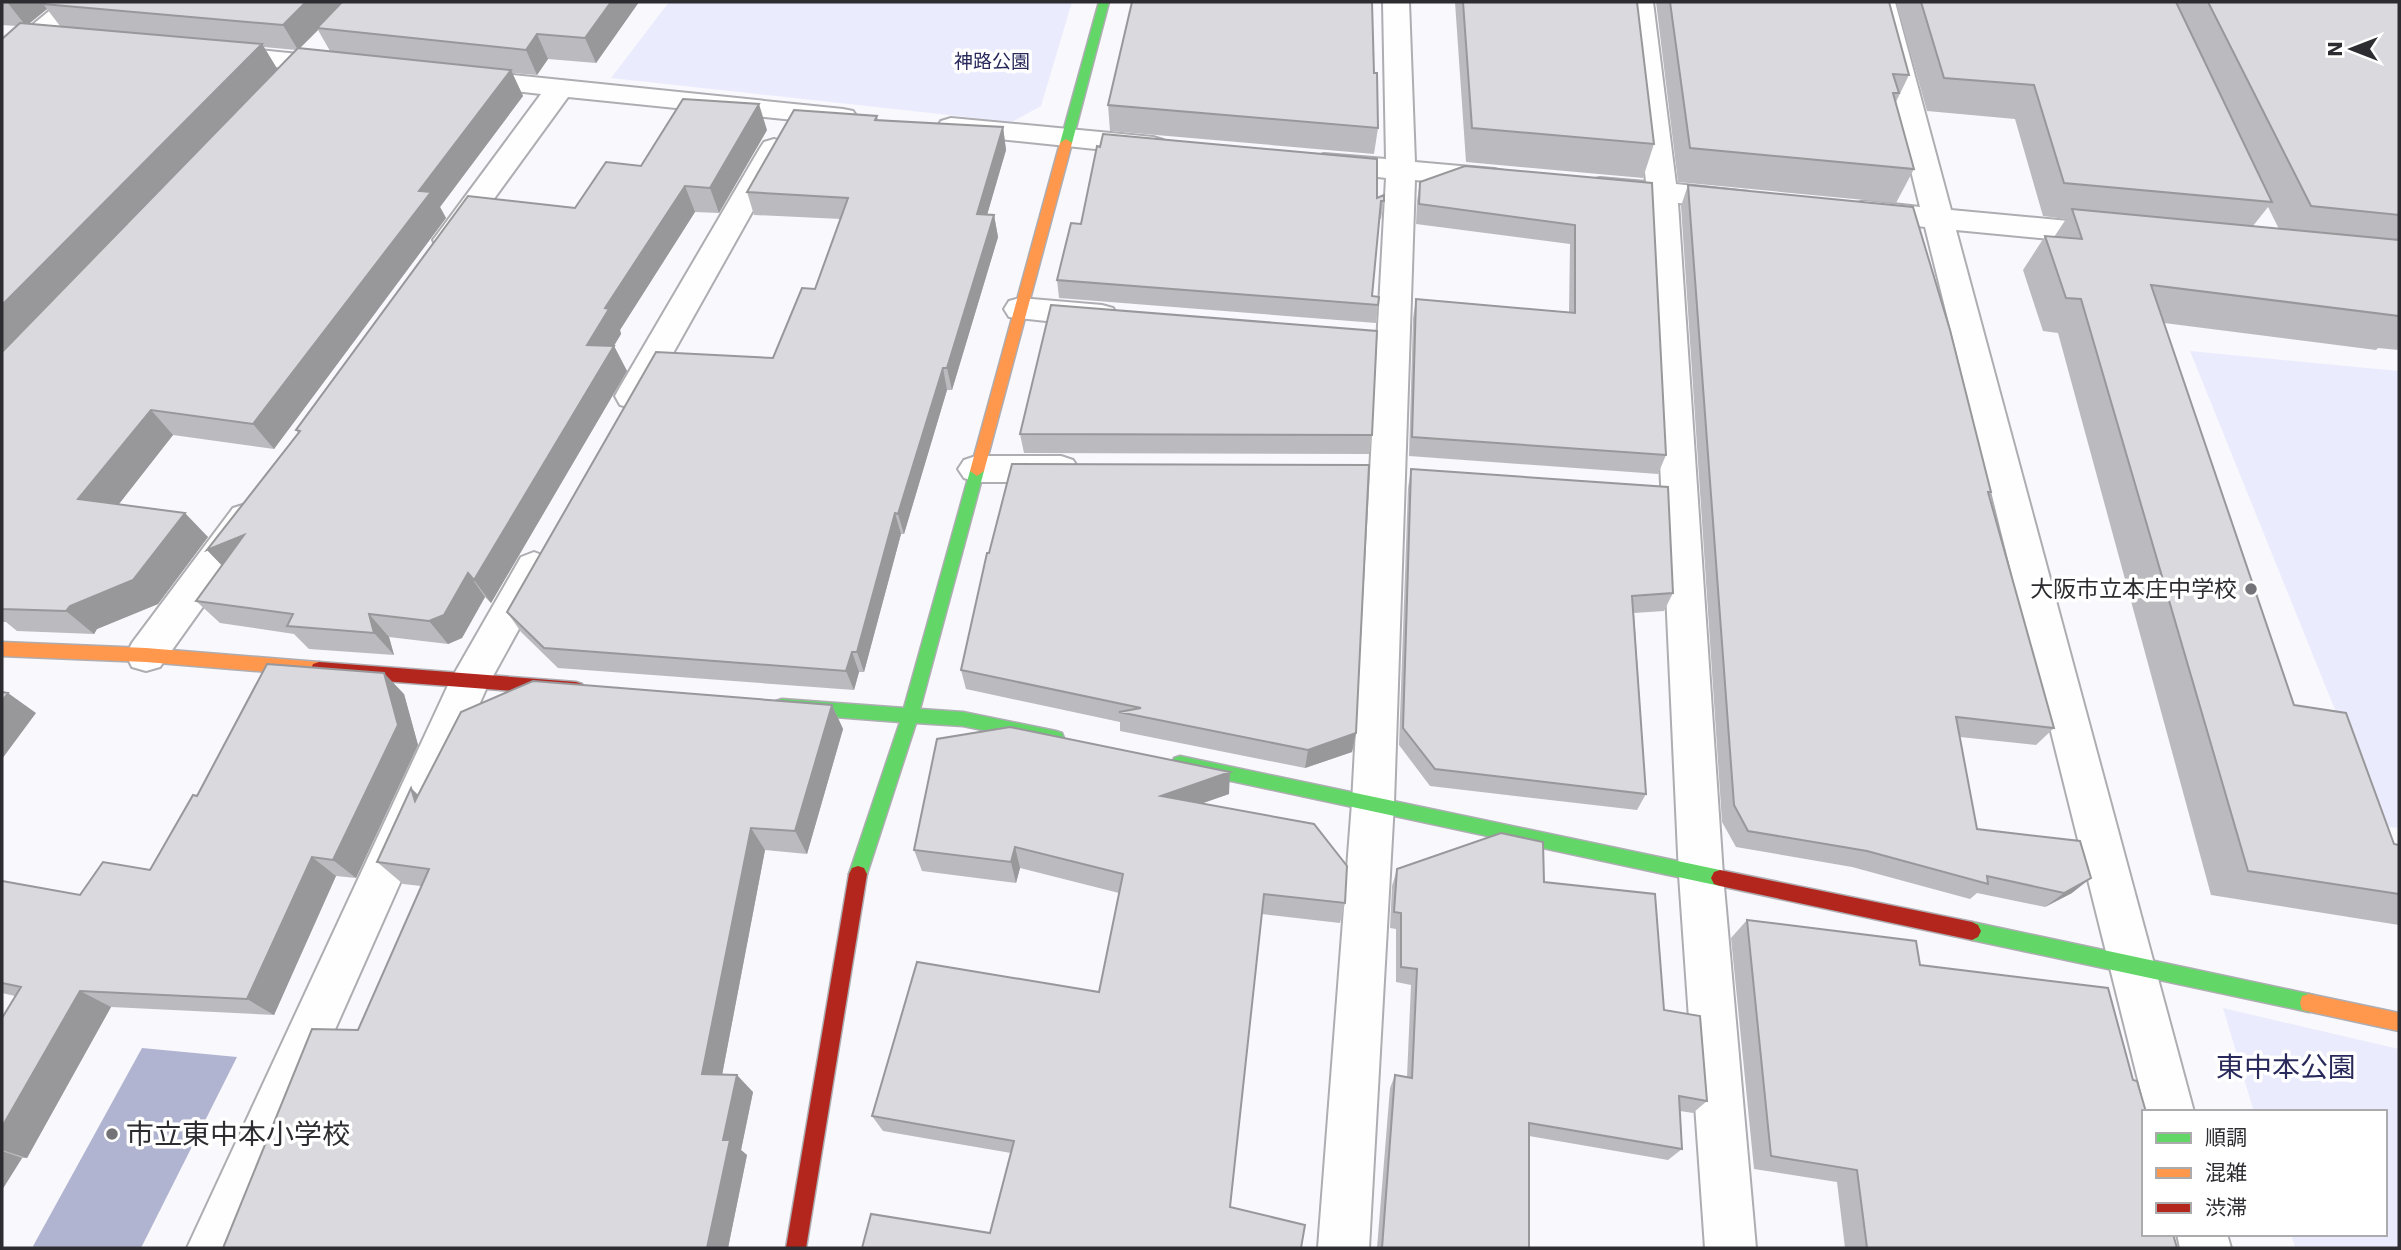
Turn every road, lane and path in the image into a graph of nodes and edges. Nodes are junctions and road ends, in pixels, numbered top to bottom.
1 (75, 2) edge
2 (1104, 2) edge
3 (1396, 2) edge
4 (1640, 2) edge
5 (1882, 2) edge
6 (2, 35) edge
7 (329, 36) edge
8 (32, 38) junction
9 (73, 42) edge
10 (197, 52) edge
11 (304, 62) junction
12 (2, 64) edge
13 (372, 69) edge
14 (439, 76) edge
15 (560, 88) junction
16 (276, 92) edge
17 (794, 113) junction
18 (863, 119) edge
19 (919, 124) edge
20 (1067, 138) junction
21 (1179, 149) edge
22 (1304, 161) edge
23 (1401, 170) junction
24 (1525, 180) edge
25 (1580, 185) edge
26 (1662, 192) junction
27 (1759, 201) edge
28 (1842, 209) edge
29 (1939, 218) junction
30 (2132, 237) edge
31 (429, 267) edge
32 (1020, 309) junction
33 (1133, 318) edge
34 (614, 427) edge
35 (976, 469) junction
36 (1089, 469) edge
37 (265, 492) edge
38 (552, 536) edge
39 (2, 649) edge
40 (146, 655) junction
41 (470, 681) junction
42 (592, 690) edge
43 (769, 705) edge
44 (910, 716) junction
45 (1073, 742) edge
46 (1168, 761) edge
47 (1373, 803) junction
48 (1701, 875) junction
49 (2131, 965) junction
50 (2399, 1022) edge
51 (2169, 1110) edge
52 (212, 1248) edge
53 (796, 1248) edge
54 (1343, 1248) edge
55 (1731, 1248) edge

1 - 8 street
2 - 20 street
3 - 23 street
4 - 26 street
5 - 29 street
6 - 8 street
7 - 11 street
8 - 9 street
8 - 12 street
10 - 11 street
11 - 13 street
11 - 16 street
14 - 15 street
15 - 17 street
15 - 31 street
17 - 18 street
17 - 34 street
19 - 20 street
20 - 21 street
20 - 32 street
22 - 23 street
23 - 24 street
23 - 47 street
25 - 26 street
26 - 27 street
26 - 48 street
28 - 29 street
29 - 30 street
29 - 49 street
32 - 33 street
32 - 35 street
35 - 36 street
35 - 44 street
37 - 40 street
38 - 41 street
39 - 40 street
40 - 41 street
41 - 42 street
41 - 52 street
43 - 44 street
44 - 45 street
44 - 53 street
46 - 47 street
47 - 48 street
47 - 54 street
48 - 49 street
48 - 55 street
49 - 50 street
49 - 51 street

